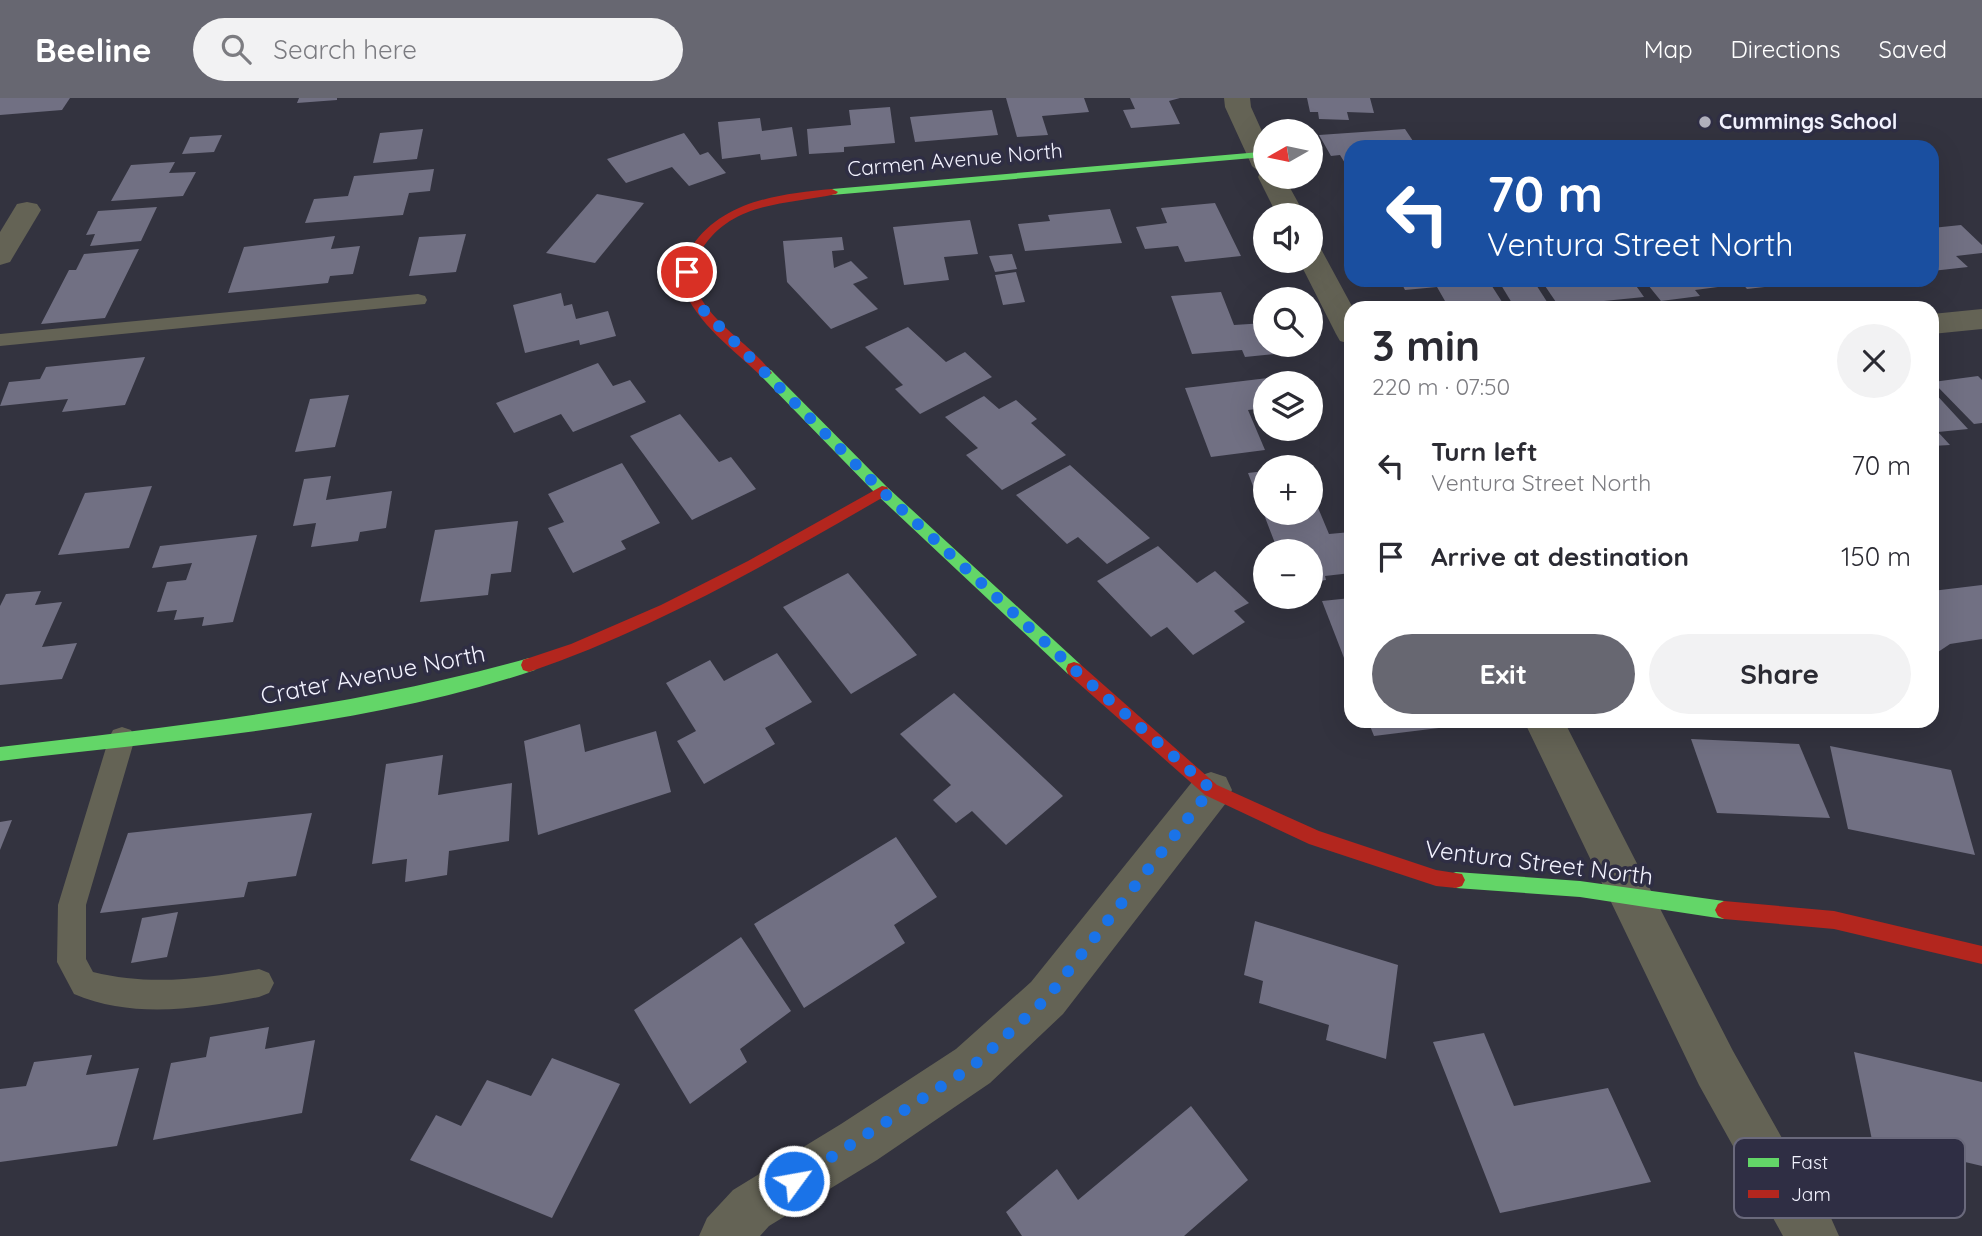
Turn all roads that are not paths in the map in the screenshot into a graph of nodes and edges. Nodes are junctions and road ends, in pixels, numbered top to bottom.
1 (1237, 98) edge
2 (1253, 140) edge
3 (1253, 167) edge
4 (27, 210) dead end
5 (0, 257) edge
6 (687, 272) joint
7 (1320, 273) edge
8 (418, 300) dead end
9 (1982, 319) edge
10 (1344, 320) edge
11 (1939, 323) edge
12 (0, 340) edge
13 (882, 491) junction
14 (1548, 728) edge
15 (122, 738) junction
16 (0, 754) edge
17 (1211, 789) junction
18 (1632, 898) junction
19 (1982, 955) edge
20 (258, 983) dead end
21 (1755, 1138) edge
22 (1801, 1218) edge
23 (725, 1236) edge
24 (1813, 1236) edge

1 - 2 street
3 - 6 street, Carmen Avenue North
4 - 5 street
6 - 13 street, Ventura Street North
7 - 10 street
8 - 12 lane
9 - 11 street
13 - 15 street, Crater Avenue North
13 - 17 street, Ventura Street North
14 - 18 street
15 - 16 street, Crater Avenue North
15 - 20 lane
17 - 18 street, Ventura Street North
17 - 23 street
18 - 19 street, Ventura Street North
18 - 21 street
22 - 24 street

